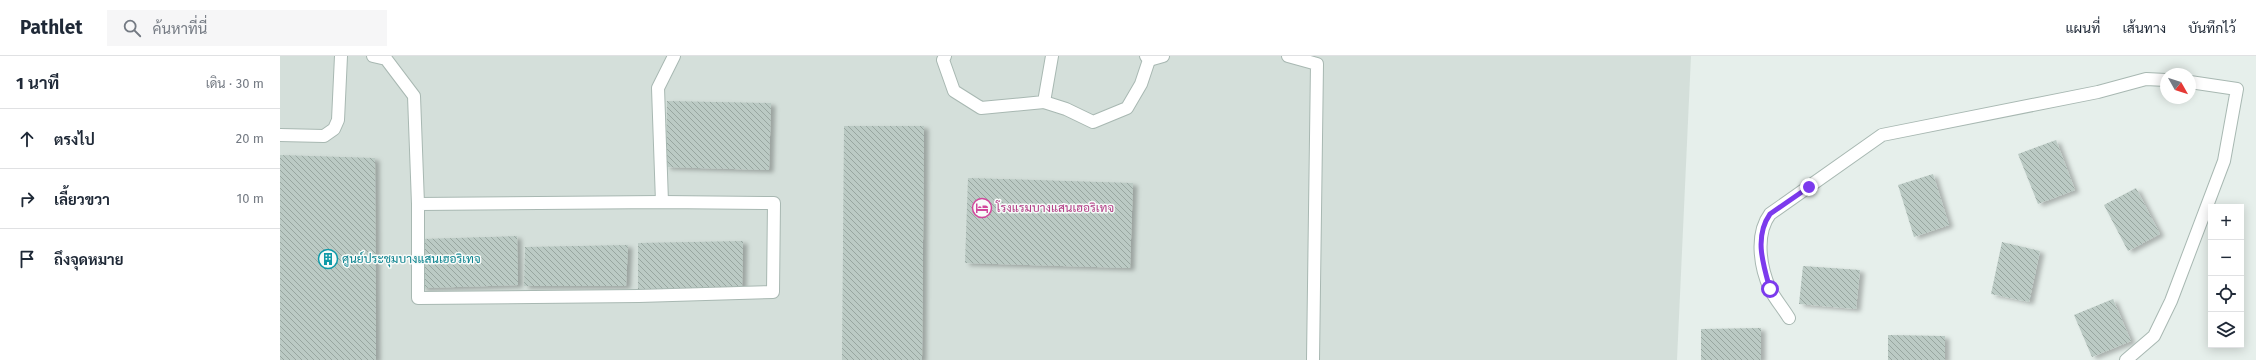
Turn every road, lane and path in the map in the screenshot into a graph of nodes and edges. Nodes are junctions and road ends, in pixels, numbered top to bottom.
1 (341, 56) edge
2 (373, 56) edge
3 (674, 56) edge
4 (944, 56) edge
5 (1052, 56) edge
6 (1162, 56) edge
7 (1288, 56) edge
8 (1148, 58) edge
9 (2160, 80) edge
10 (2196, 83) edge
11 (1044, 102) junction
12 (280, 135) edge
13 (662, 202) junction
14 (418, 204) junction
15 (1789, 318) dead end
16 (1313, 360) edge
17 (2126, 360) edge

1 - 12 lane
2 - 14 lane
3 - 13 lane
4 - 11 lane
5 - 11 lane
6 - 8 lane
7 - 16 lane
8 - 11 lane
9 - 15 lane
10 - 17 lane
13 - 14 lane
13 - 14 lane

